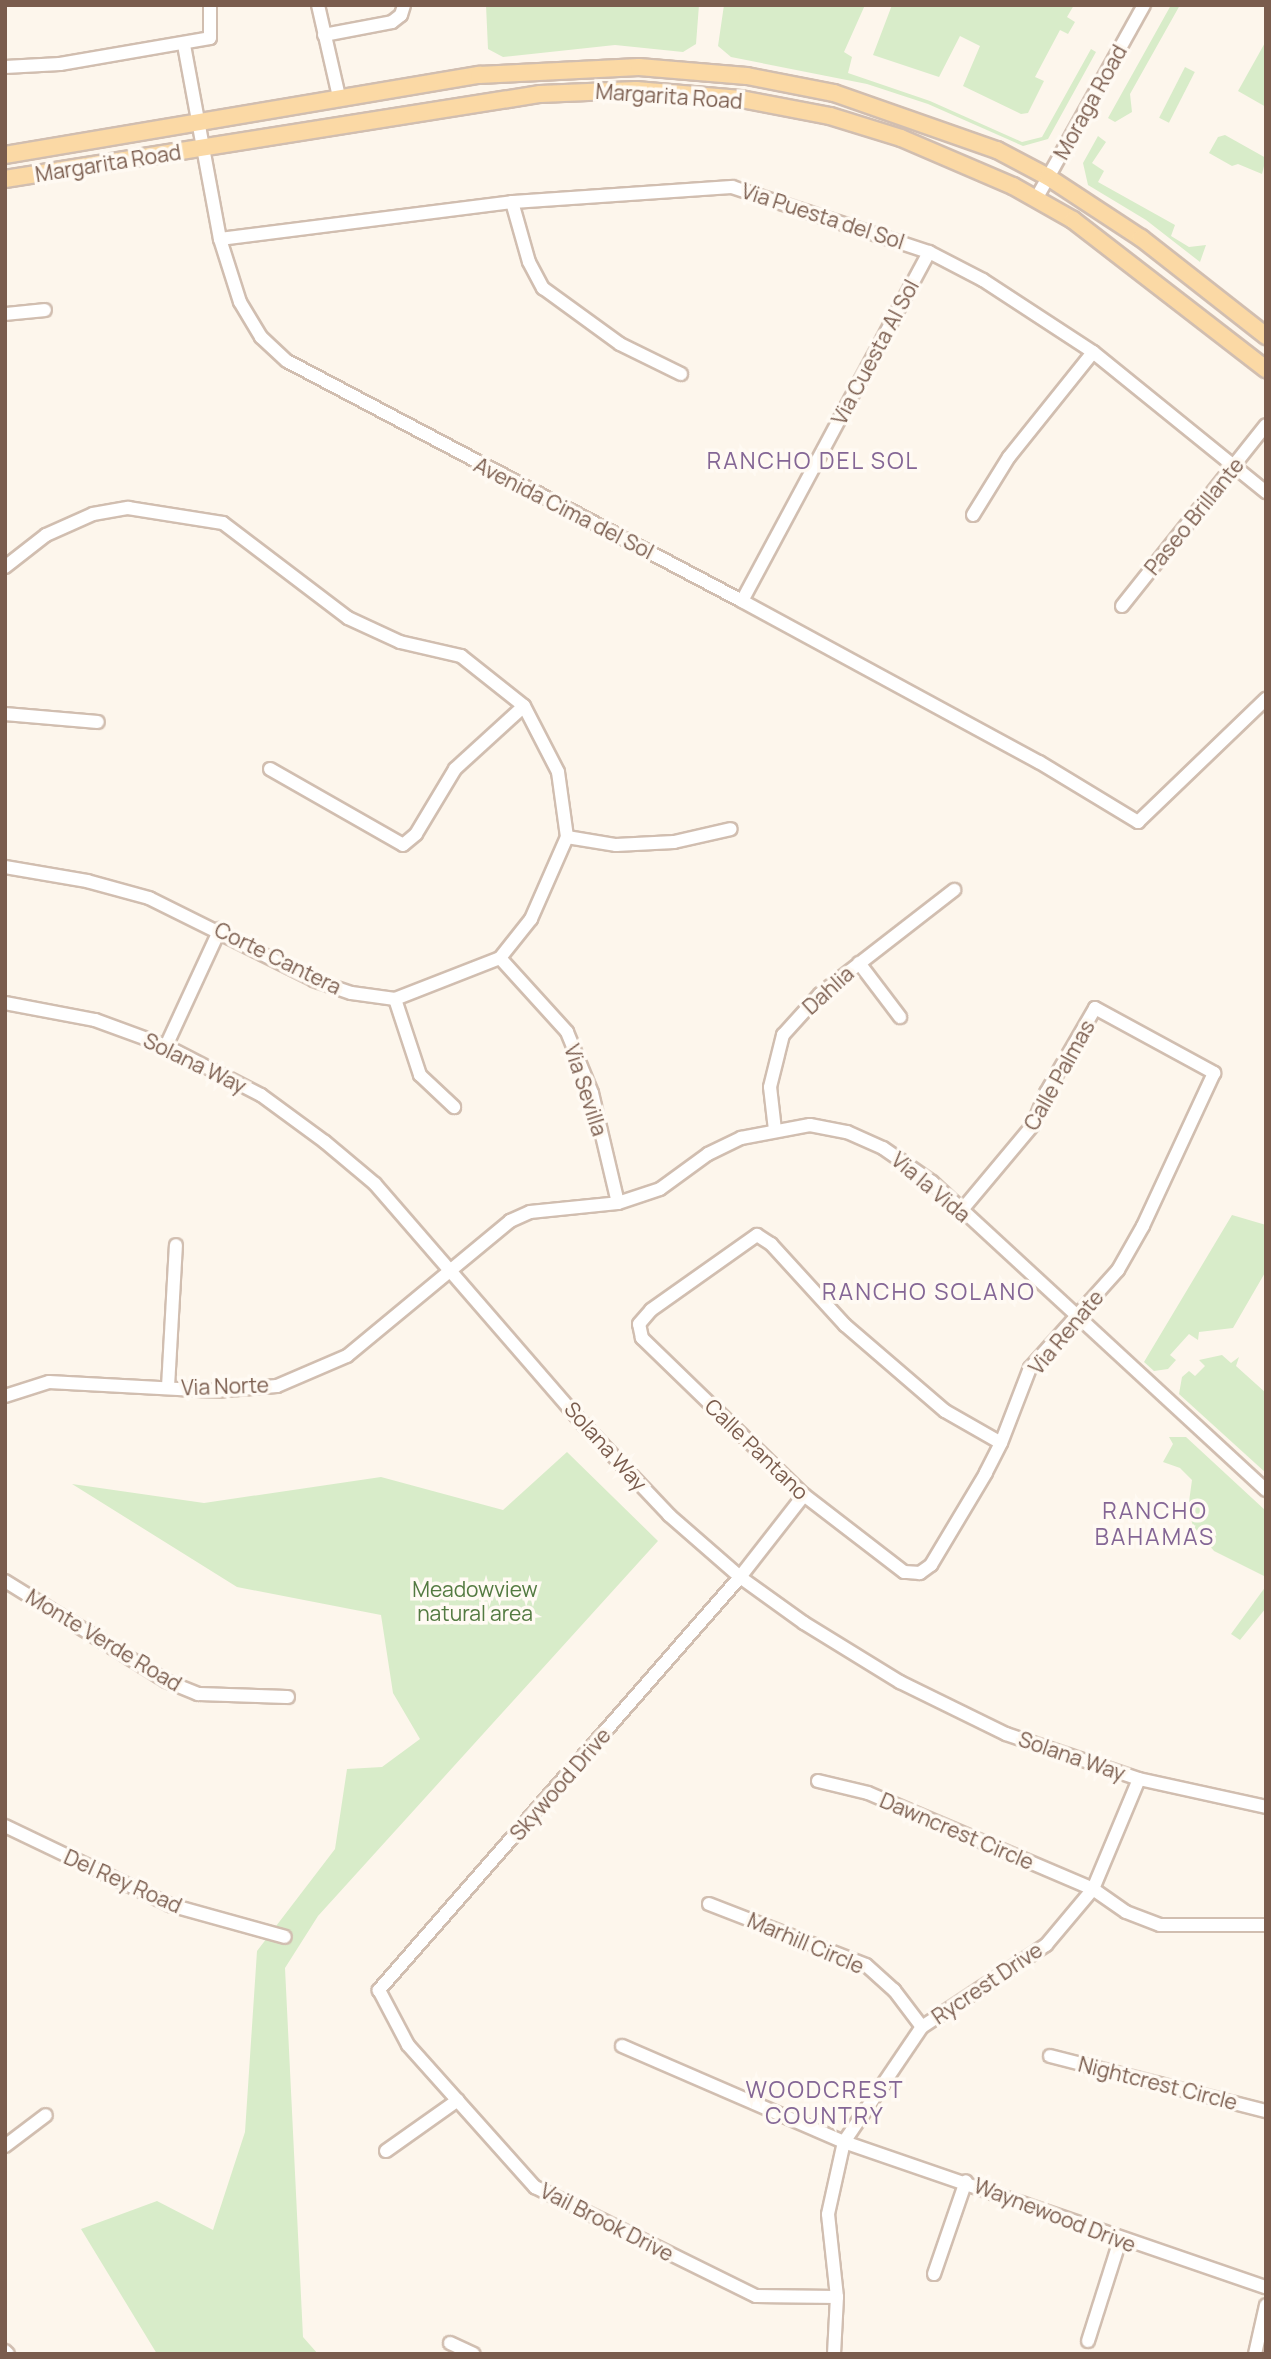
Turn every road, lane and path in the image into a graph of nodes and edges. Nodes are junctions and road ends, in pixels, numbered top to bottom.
1 (210, 5) edge
2 (318, 5) edge
3 (1144, 5) edge
4 (402, 10) edge
5 (324, 35) junction
6 (184, 45) junction
7 (5, 67) edge
8 (339, 97) junction
9 (198, 124) junction
10 (203, 148) junction
11 (5, 155) edge
12 (1048, 177) junction
13 (5, 179) edge
14 (1036, 199) junction
15 (512, 202) junction
16 (220, 239) junction
17 (929, 252) junction
18 (45, 310) dead end
19 (5, 314) edge
20 (1266, 336) edge
21 (1093, 352) junction
22 (1266, 369) edge
23 (681, 374) dead end
24 (1266, 425) edge
25 (1234, 467) junction
26 (1266, 492) edge
27 (973, 515) dead end
28 (5, 567) edge
29 (742, 601) junction
30 (1122, 606) dead end
31 (1266, 699) edge
32 (524, 706) junction
33 (5, 714) edge
34 (98, 722) dead end
35 (271, 769) dead end
36 (730, 829) dead end
37 (567, 837) junction
38 (5, 867) edge
39 (954, 890) dead end
40 (220, 929) junction
41 (500, 958) junction
42 (859, 963) junction
43 (395, 999) junction
44 (5, 1003) edge
45 (900, 1017) dead end
46 (166, 1046) junction
47 (1214, 1073) joint
48 (454, 1107) dead end
49 (775, 1130) junction
50 (618, 1203) junction
51 (961, 1211) junction
52 (176, 1245) dead end
53 (451, 1267) junction
54 (1078, 1317) junction
55 (168, 1387) junction
56 (5, 1396) edge
57 (1001, 1443) junction
58 (1266, 1490) edge
59 (804, 1495) junction
60 (904, 1572) joint
61 (740, 1577) junction
62 (5, 1581) edge
63 (288, 1697) dead end
64 (1139, 1779) junction
65 (818, 1781) dead end
66 (1266, 1807) edge
67 (5, 1826) edge
68 (1093, 1889) junction
69 (709, 1904) dead end
70 (1266, 1925) edge
71 (285, 1937) dead end
72 (379, 1990) joint
73 (922, 2027) junction
74 (622, 2046) dead end
75 (1049, 2056) dead end
76 (458, 2100) junction
77 (1266, 2111) edge
78 (46, 2115) dead end
79 (844, 2142) junction
80 (5, 2146) edge
81 (386, 2151) dead end
82 (966, 2181) junction
83 (1120, 2240) junction
84 (934, 2274) dead end
85 (1266, 2287) edge
86 (837, 2297) junction
87 (1266, 2305) edge
88 (1088, 2340) dead end
89 (450, 2343) dead end
90 (474, 2354) edge
91 (834, 2354) edge
92 (1255, 2354) edge

1 - 6 street
2 - 5 street
3 - 12 street, Moraga Road
4 - 5 street
5 - 8 street
6 - 7 street
6 - 9 street, Avenida Cima del Sol
8 - 9 main road, Margarita Road
8 - 12 main road, Margarita Road
9 - 10 street, Avenida Cima del Sol
9 - 11 main road, Margarita Road
10 - 13 main road, Margarita Road
10 - 14 main road, Margarita Road
10 - 16 street, Avenida Cima del Sol
12 - 14 street, Moraga Road
12 - 20 main road, Margarita Road
14 - 22 main road, Margarita Road
15 - 16 street, Via Puesta del Sol
15 - 17 street, Via Puesta del Sol
15 - 23 street
16 - 29 street, Avenida Cima del Sol
17 - 21 street, Via Puesta del Sol
17 - 29 street, Via Cuesta Al Sol
18 - 19 street
21 - 25 street, Via Puesta del Sol
21 - 27 street
24 - 25 street, Paseo Brillante
25 - 26 street, Via Puesta del Sol
25 - 30 street, Paseo Brillante
28 - 32 street
29 - 31 street, Avenida Cima del Sol
32 - 35 street
32 - 37 street
33 - 34 street
36 - 37 street
37 - 41 street
38 - 40 street, Corte Cantera
39 - 42 street, Dahlia
40 - 43 street, Corte Cantera
40 - 46 street
41 - 43 street, Corte Cantera
41 - 50 street, Via Sevilla
42 - 45 street
42 - 49 street, Dahlia
43 - 48 street
44 - 46 street, Solana Way
46 - 53 street, Solana Way
47 - 51 street, Calle Palmas
47 - 54 street, Via Renate
49 - 50 street, Via la Vida
49 - 51 street, Via la Vida
50 - 53 street, Via la Vida
51 - 54 street, Via la Vida
52 - 55 street
53 - 55 street, Via Norte
53 - 61 street, Solana Way
54 - 57 street, Via Renate
54 - 58 street, Via la Vida
55 - 56 street, Via Norte
57 - 59 street, Calle Pantano
57 - 60 street, Via Renate
59 - 60 street, Calle Pantano
59 - 61 street, Skywood Drive
61 - 64 street, Solana Way
61 - 72 street, Skywood Drive
62 - 63 street, Monte Verde Road
64 - 66 street, Solana Way
64 - 68 street, Rycrest Drive
65 - 68 street, Dawncrest Circle
67 - 71 street, Del Rey Road
68 - 70 street, Dawncrest Circle
68 - 73 street, Rycrest Drive
69 - 73 street, Marhill Circle
72 - 76 street, Vail Brook Drive
73 - 79 street, Rycrest Drive
74 - 79 street, Waynewood Drive
75 - 77 street, Nightcrest Circle
76 - 81 street
76 - 86 street, Vail Brook Drive
78 - 80 street
79 - 82 street, Waynewood Drive
79 - 86 street, Rycrest Drive
82 - 83 street, Waynewood Drive
82 - 84 street
83 - 85 street, Waynewood Drive
83 - 88 street
86 - 91 street, Rycrest Drive
87 - 92 street
89 - 90 street

